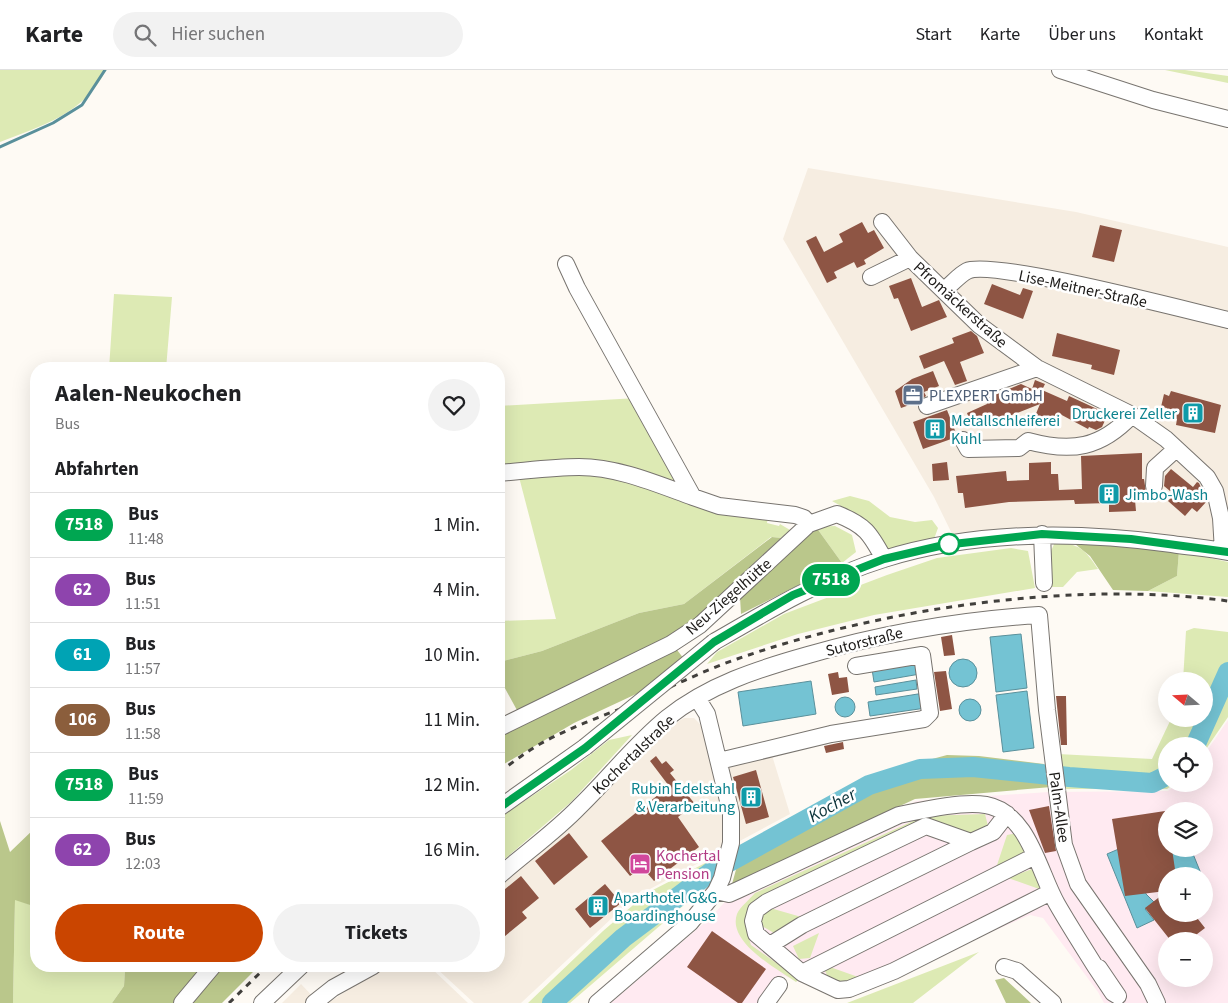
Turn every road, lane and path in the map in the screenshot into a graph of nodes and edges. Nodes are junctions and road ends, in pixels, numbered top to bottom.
1 (1060, 70) edge
2 (1228, 119) edge
3 (882, 222) dead end
4 (910, 258) junction
5 (566, 264) dead end
6 (871, 277) dead end
7 (944, 290) junction
8 (1228, 320) edge
9 (1037, 368) junction
10 (927, 406) dead end
11 (1132, 415) junction
12 (963, 440) dead end
13 (1176, 449) junction
14 (505, 473) edge
15 (1154, 486) dead end
16 (693, 497) junction
17 (809, 524) junction
18 (1042, 534) junction
19 (1226, 552) edge
20 (884, 559) junction
21 (1044, 583) dead end
22 (1039, 615) joint
23 (856, 666) dead end
24 (697, 698) junction
25 (505, 725) edge
26 (719, 762) junction
27 (505, 804) edge
28 (1007, 814) junction
29 (971, 842) junction
30 (1035, 856) junction
31 (505, 871) edge
32 (719, 884) junction
33 (1051, 892) junction
34 (770, 945) junction
35 (1004, 967) dead end
36 (208, 972) edge
37 (295, 972) edge
38 (362, 972) edge
39 (802, 973) junction
40 (779, 985) dead end
41 (1120, 999) edge
42 (182, 1003) edge
43 (262, 1003) edge
44 (314, 1003) edge
45 (597, 1003) edge
46 (766, 1003) edge
47 (1053, 1003) edge
48 (1157, 1003) edge

1 - 2 street
3 - 4 street, Pfromäckerstraße
4 - 6 street, Pfromäckerstraße
4 - 7 street, Pfromäckerstraße
5 - 16 street
7 - 8 street, Lise-Meitner-Straße
7 - 9 street, Pfromäckerstraße
9 - 10 street
9 - 11 street, Pfromäckerstraße
11 - 12 street
11 - 13 street, Pfromäckerstraße
13 - 15 street
13 - 19 street, Pfromäckerstraße
14 - 16 street
16 - 17 street
17 - 20 street, Neu-Ziegelhütte
17 - 25 street, Neu-Ziegelhütte
18 - 19 street
18 - 20 street
18 - 21 street
20 - 27 street, bridge
22 - 24 street, Sutorstraße
22 - 48 street, Palm-Allee
23 - 26 street
24 - 26 street
24 - 31 street, Kochertalstraße
26 - 32 street
28 - 29 street
28 - 30 street
28 - 32 street
29 - 34 street
29 - 34 street
30 - 33 street
30 - 39 street
32 - 45 street
33 - 39 street
33 - 41 street
34 - 39 street
35 - 47 street
36 - 42 street
37 - 43 street
38 - 44 street
40 - 46 street

